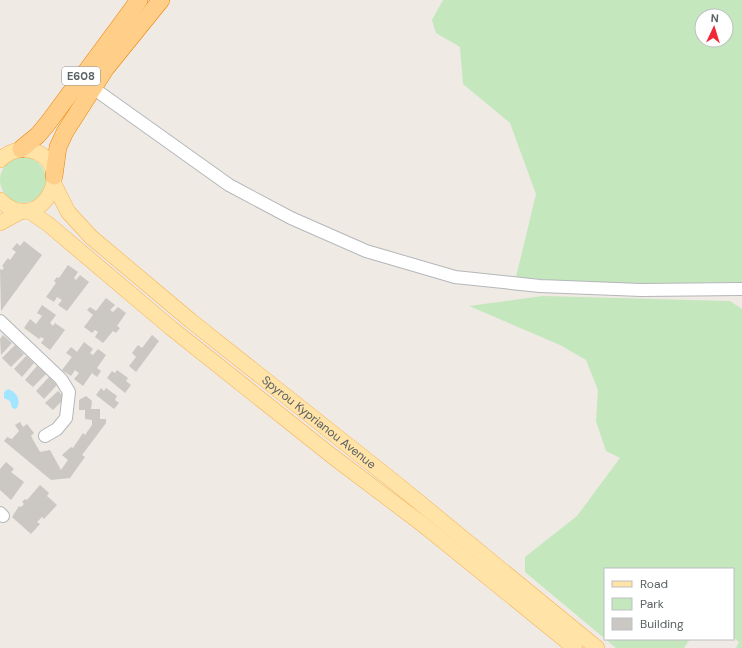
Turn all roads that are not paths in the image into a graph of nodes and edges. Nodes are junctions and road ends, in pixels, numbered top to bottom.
1 (138, 0) edge
2 (161, 0) edge
3 (93, 88) junction
4 (12, 150) edge
5 (0, 160) edge
6 (54, 180) junction
7 (0, 200) edge
8 (26, 211) junction
9 (0, 222) edge
10 (742, 289) edge
11 (0, 321) edge
12 (45, 436) dead end
13 (575, 648) edge
14 (597, 648) edge

1 - 4 highway, E608
2 - 3 highway, E608
3 - 6 highway, E608
3 - 10 street
4 - 5 main road
4 - 6 main road, Spyrou Kyprianou Avenue
6 - 8 main road
6 - 14 main road, Spyrou Kyprianou Avenue
7 - 8 main road, Spyrou Kyprianou Avenue
8 - 9 main road
8 - 13 main road, Spyrou Kyprianou Avenue
11 - 12 street

